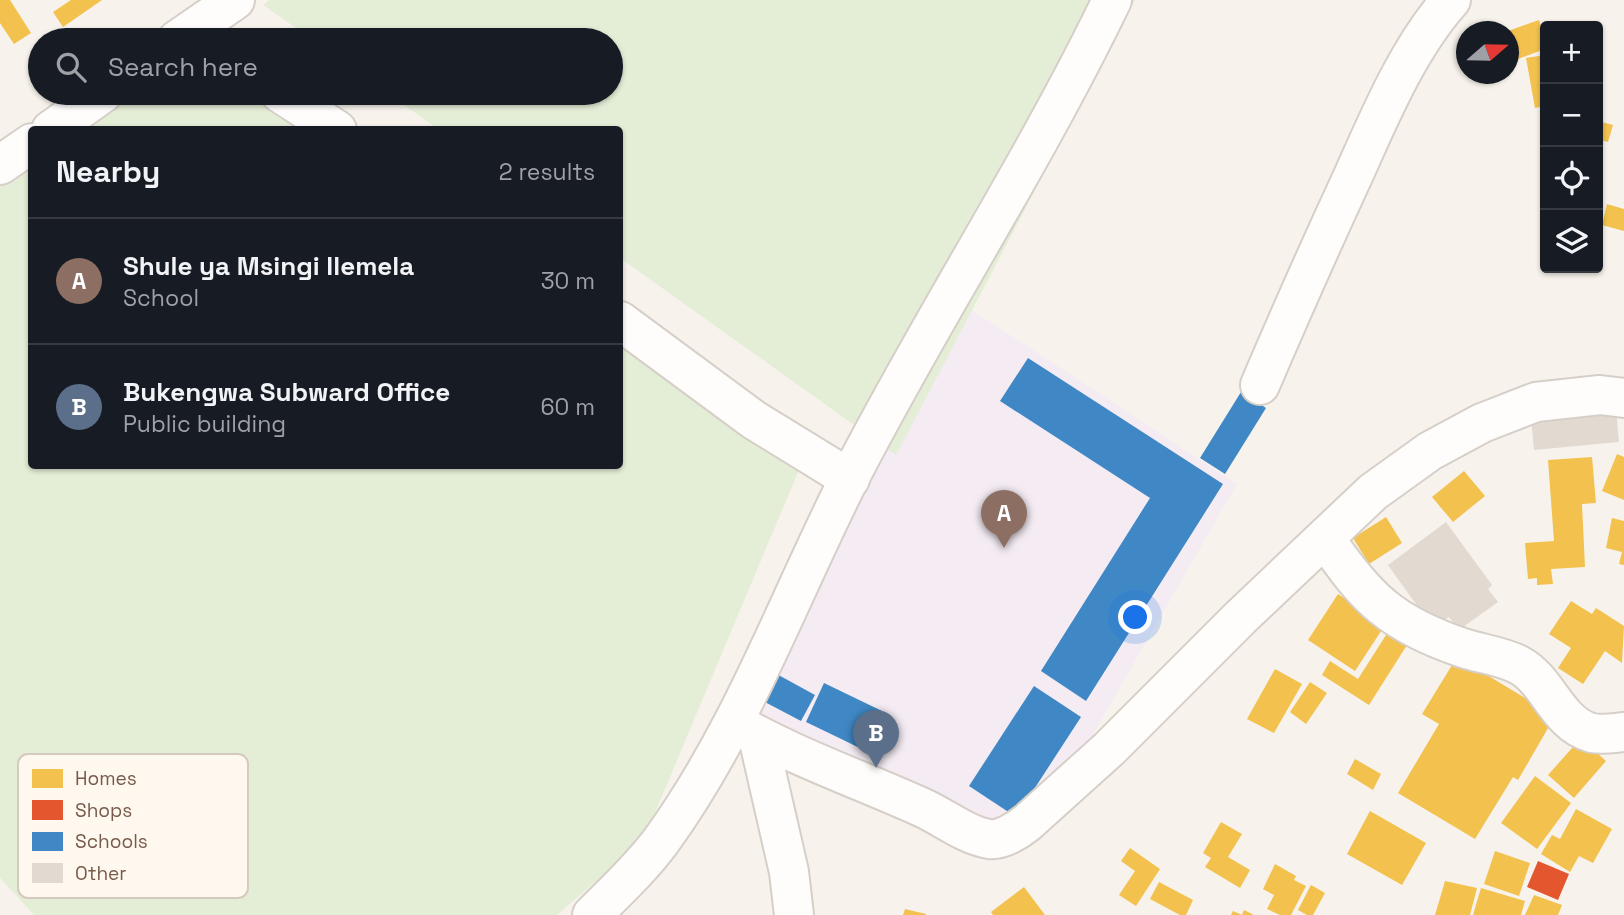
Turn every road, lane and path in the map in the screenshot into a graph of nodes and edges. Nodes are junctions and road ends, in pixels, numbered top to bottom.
1 (235, 0) edge
2 (1112, 0) edge
3 (1451, 0) edge
4 (200, 28) edge
5 (86, 105) edge
6 (299, 105) edge
7 (57, 126) edge
8 (331, 126) edge
9 (28, 146) edge
10 (0, 165) edge
11 (623, 323) edge
12 (1260, 385) dead end
13 (1624, 398) edge
14 (849, 479) junction
15 (1325, 538) junction
16 (746, 729) junction
17 (1624, 732) edge
18 (592, 915) edge
19 (794, 915) edge

1 - 4 street
2 - 14 street
3 - 12 street
5 - 7 street
6 - 8 street
9 - 10 street
11 - 14 street
13 - 15 street
14 - 16 street
15 - 16 street
15 - 17 street
16 - 18 street
16 - 19 street

